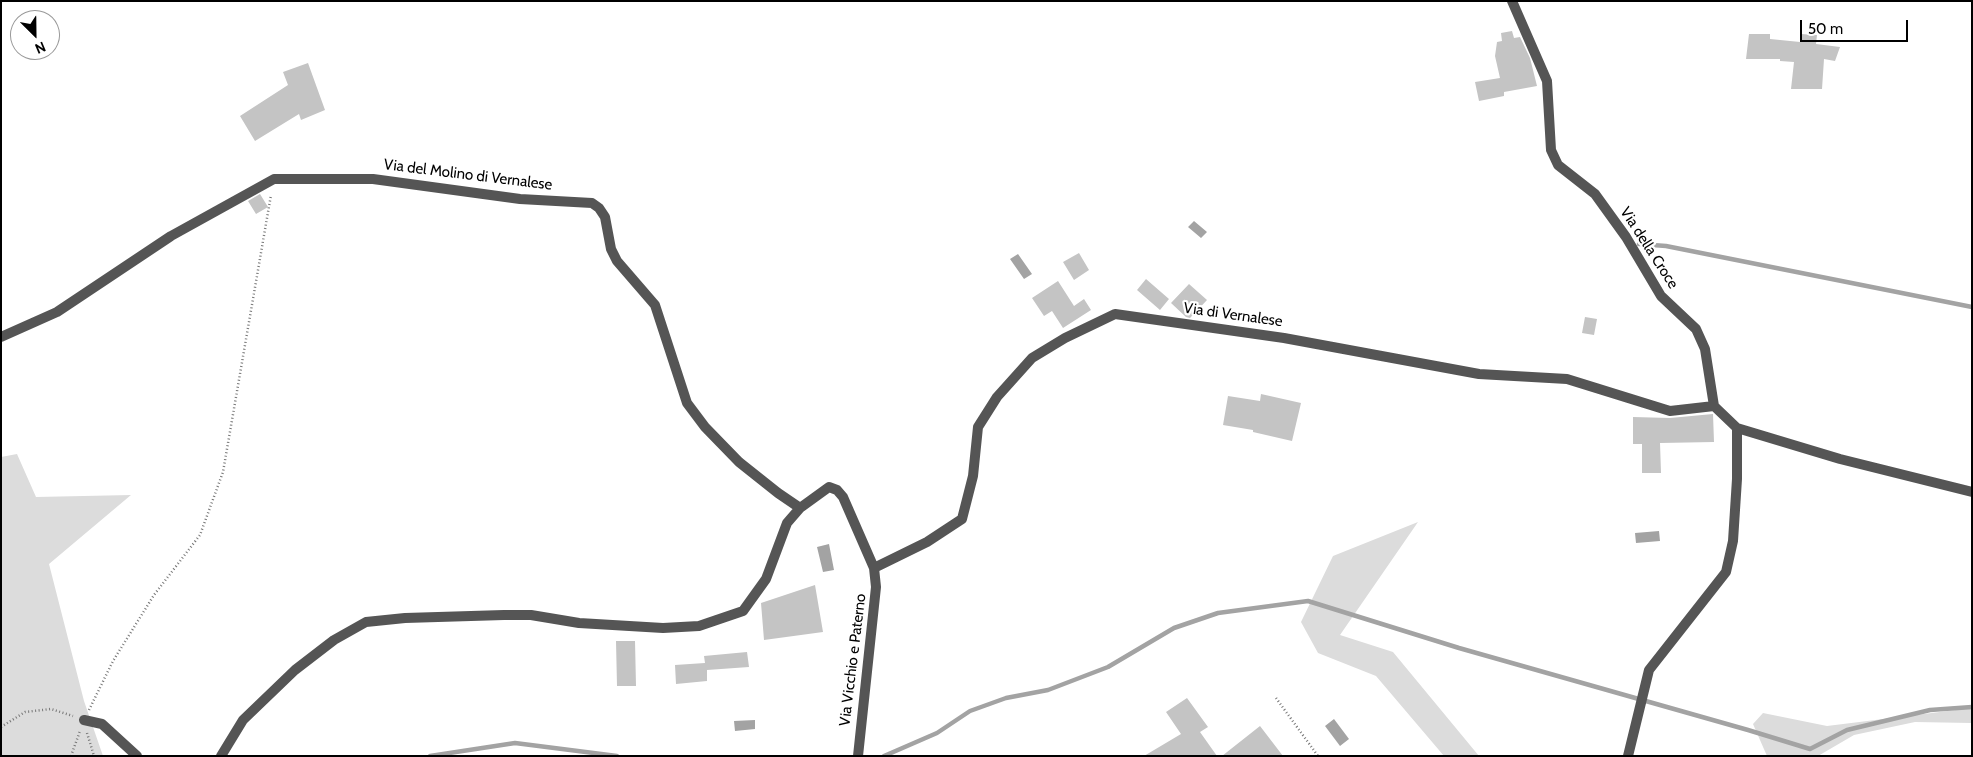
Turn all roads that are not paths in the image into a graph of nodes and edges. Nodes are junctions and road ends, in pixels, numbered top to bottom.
1 (1512, 1) edge
2 (1, 337) edge
3 (1714, 406) junction
4 (1737, 428) junction
5 (1972, 492) edge
6 (800, 508) junction
7 (874, 568) junction
8 (84, 720) road end
9 (136, 756) edge
10 (221, 756) edge
11 (858, 756) edge
12 (1628, 756) edge

1 - 3 street, Via della Croce
2 - 6 street, Via del Molino di Vernalese
3 - 4 street
3 - 7 street, Via di Vernalese
4 - 5 street
4 - 12 street
6 - 7 street
6 - 10 street
7 - 11 street, Via Vicchio e Paterno
8 - 9 street

